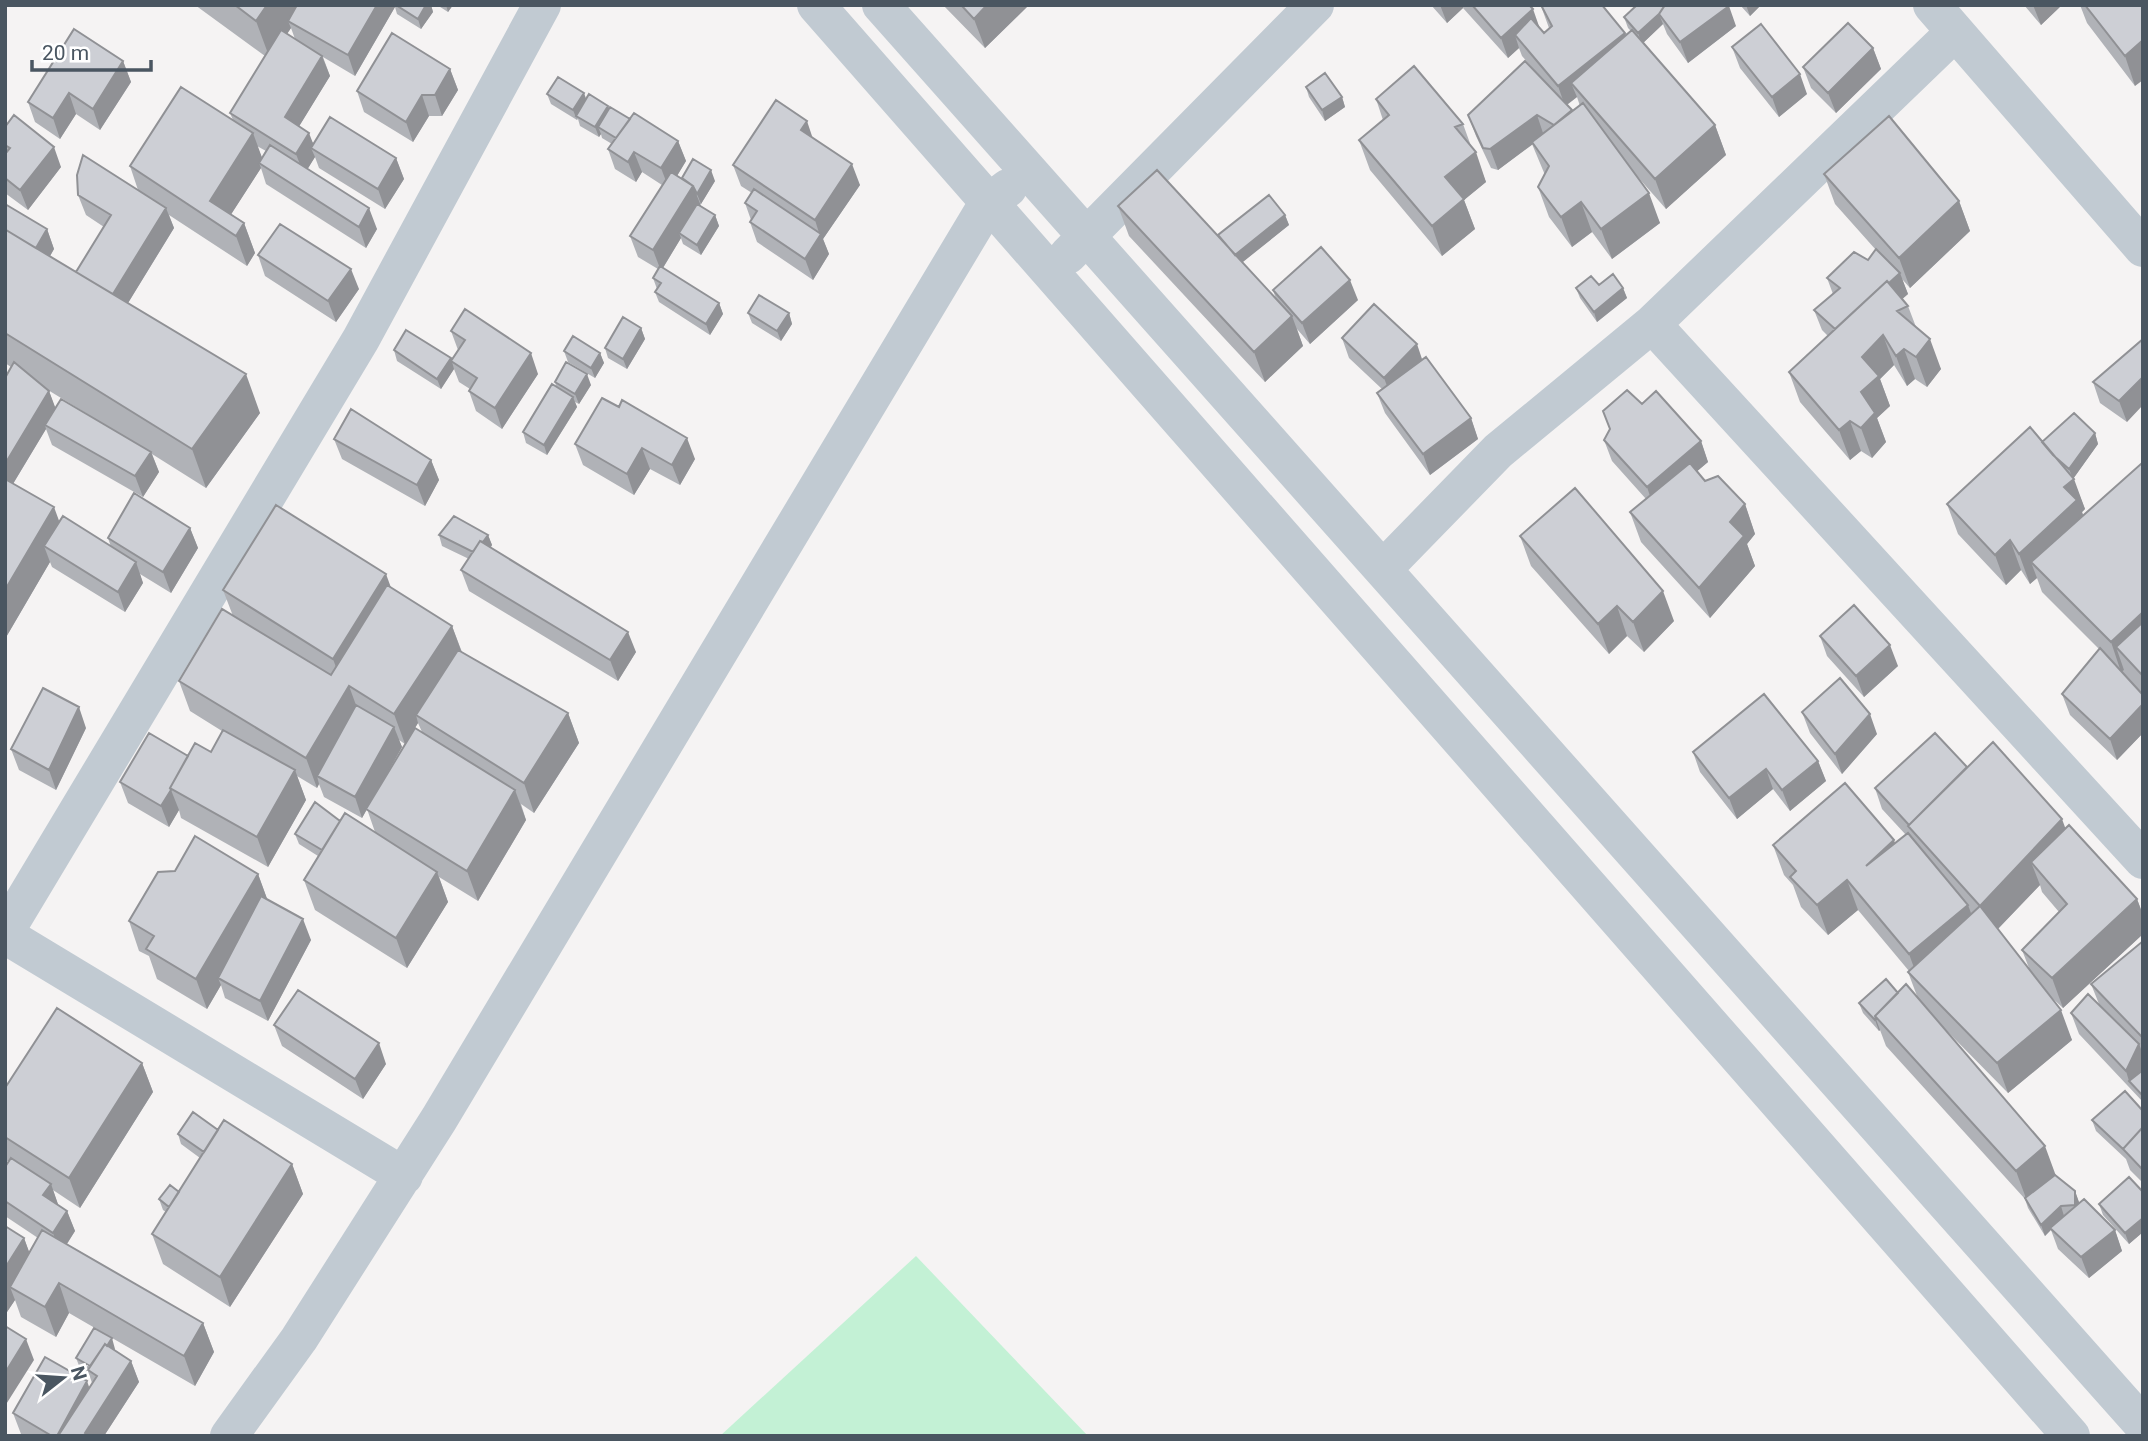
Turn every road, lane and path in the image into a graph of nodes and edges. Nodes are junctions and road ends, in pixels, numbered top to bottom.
1 (542, 5) edge
2 (816, 5) edge
3 (881, 5) edge
4 (1315, 5) edge
5 (1944, 18) edge
6 (1029, 173) junction
7 (988, 203) junction
8 (1086, 237) junction
9 (2143, 248) edge
10 (1050, 274) junction
11 (1651, 324) junction
12 (1384, 568) junction
13 (2143, 860) edge
14 (5, 933) edge
15 (404, 1176) junction
16 (2143, 1424) edge
17 (229, 1436) edge
18 (2071, 1436) edge

1 - 14 street
2 - 7 street
3 - 6 street
4 - 8 street
5 - 9 street
5 - 11 street
6 - 7 street
6 - 8 street
7 - 10 street
7 - 15 street
8 - 10 street
8 - 12 street
10 - 18 street
11 - 12 street
11 - 13 street
12 - 16 street
14 - 15 street
15 - 17 street

